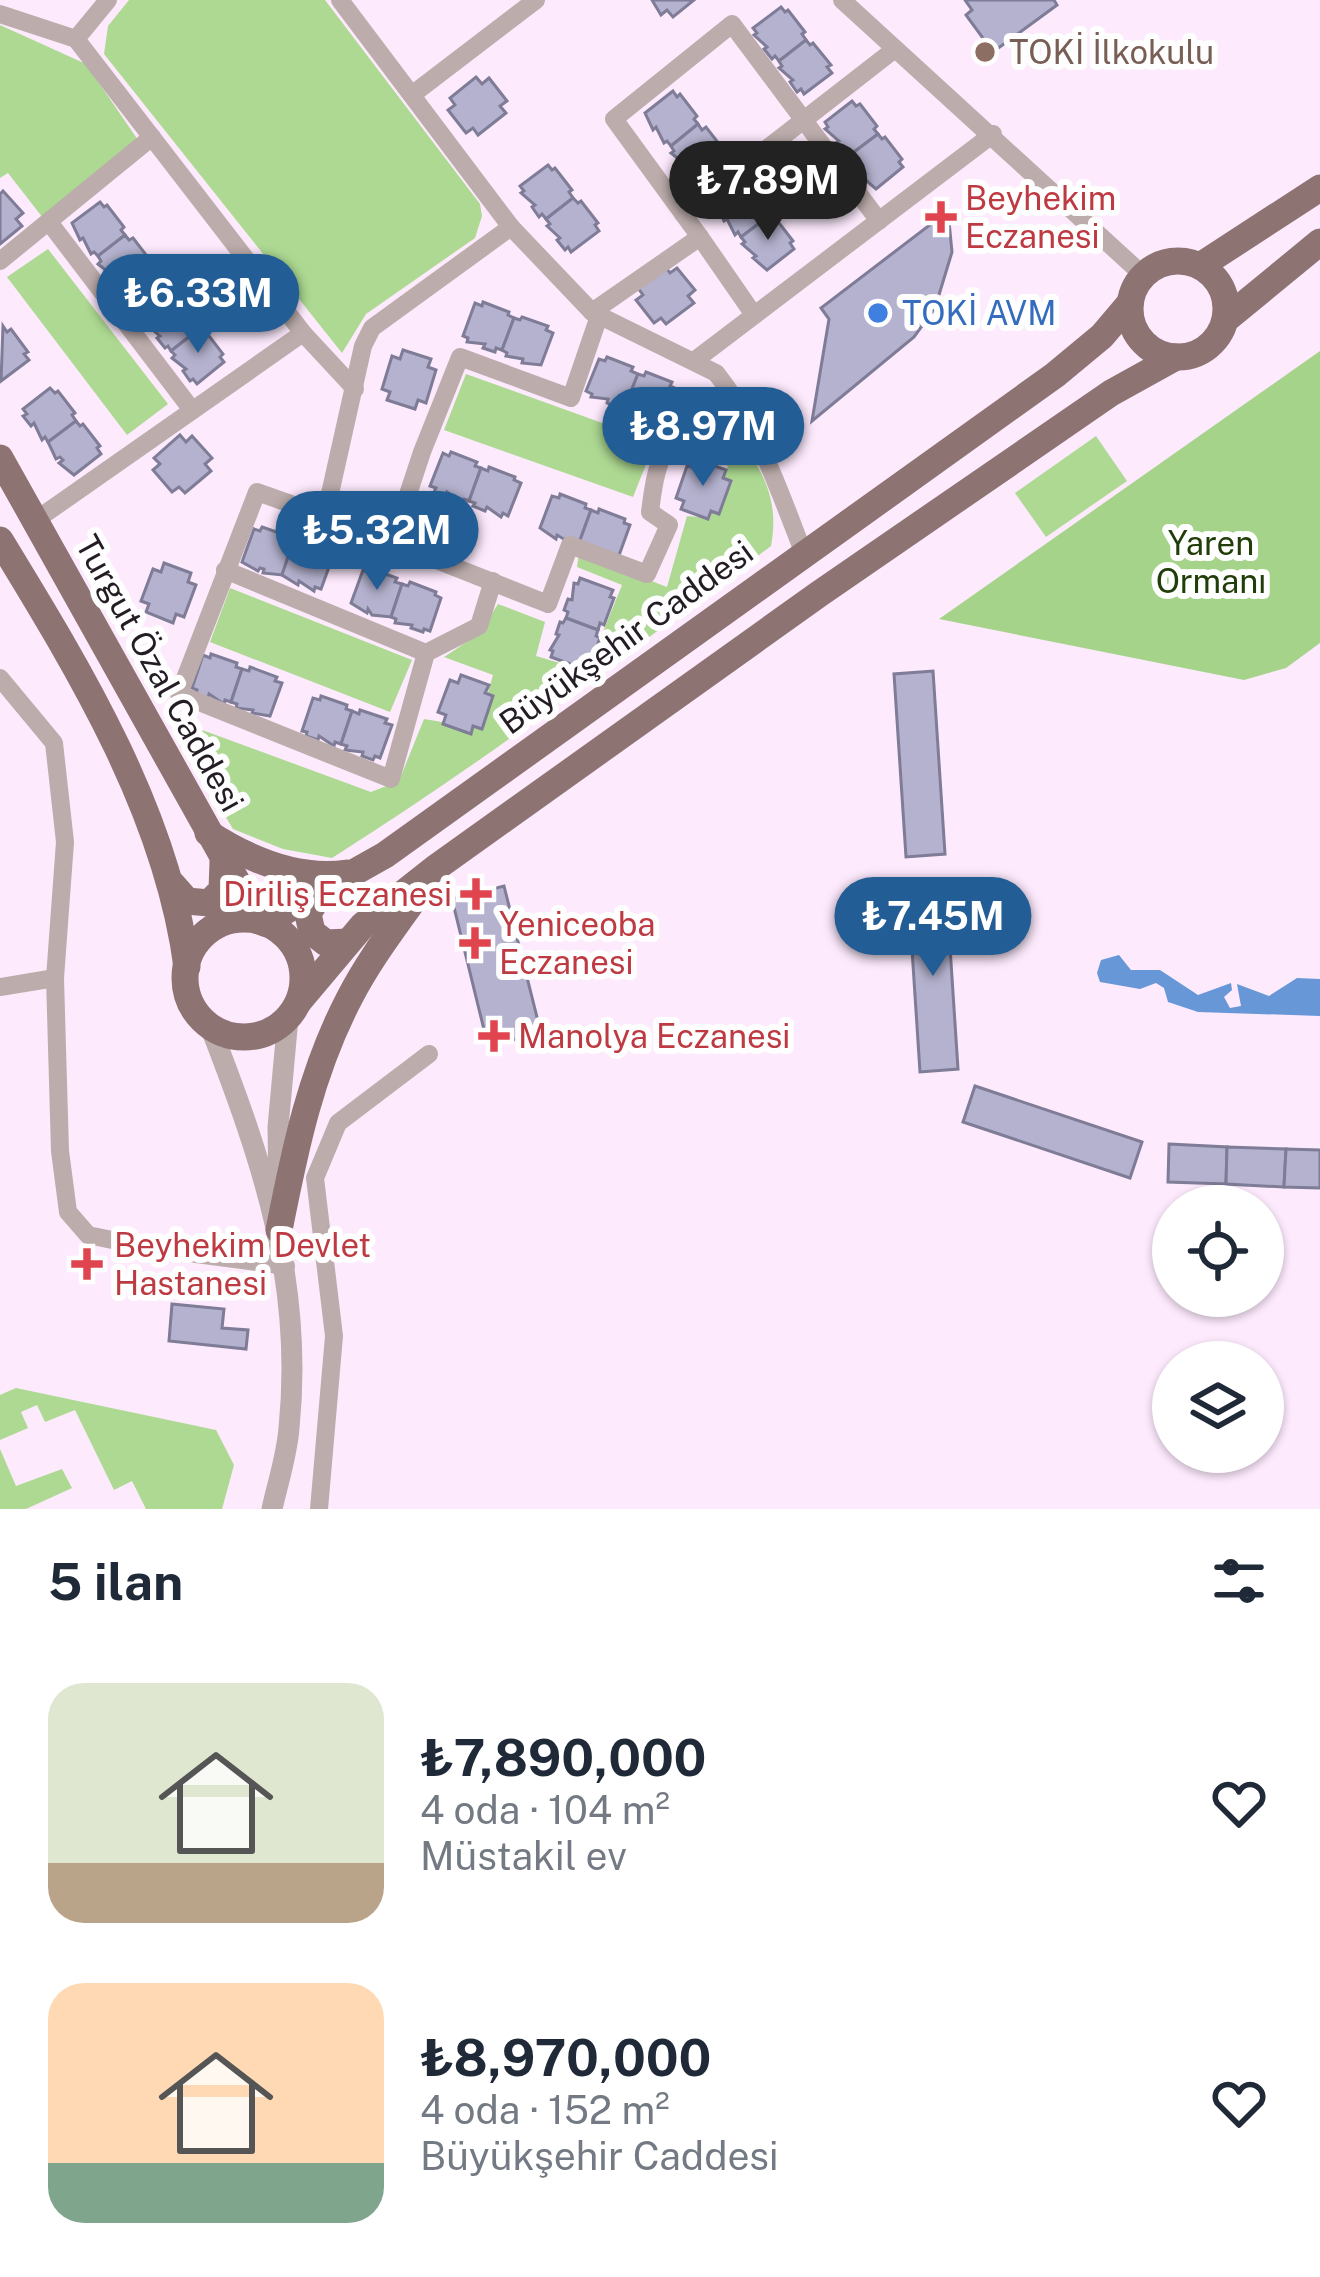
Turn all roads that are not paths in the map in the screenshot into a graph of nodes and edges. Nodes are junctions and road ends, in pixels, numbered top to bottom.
1 (108, 0) edge
2 (340, 0) edge
3 (536, 0) edge
4 (842, 0) edge
5 (0, 14) edge
6 (76, 39) junction
7 (895, 49) junction
8 (412, 94) junction
9 (802, 120) junction
10 (992, 134) junction
11 (152, 137) junction
12 (1320, 188) edge
13 (682, 214) junction
14 (879, 221) junction
15 (49, 222) junction
16 (511, 227) junction
17 (700, 237) junction
18 (1320, 242) edge
19 (0, 261) edge
20 (1200, 266) junction
21 (1144, 276) junction
22 (1130, 303) junction
23 (596, 314) junction
24 (754, 315) junction
25 (1225, 320) junction
26 (303, 333) junction
27 (1176, 357) junction
28 (694, 361) junction
29 (355, 389) junction
30 (191, 410) junction
31 (740, 412) junction
32 (0, 458) edge
33 (325, 516) junction
34 (36, 520) junction
35 (0, 540) edge
36 (392, 542) junction
37 (804, 554) junction
38 (225, 570) junction
39 (493, 581) junction
40 (426, 653) junction
41 (0, 678) edge
42 (206, 832) junction
43 (223, 862) junction
44 (434, 869) junction
45 (357, 872) junction
46 (170, 880) junction
47 (320, 893) junction
48 (261, 922) junction
49 (348, 942) junction
50 (187, 967) junction
51 (56, 978) junction
52 (0, 987) edge
53 (293, 1009) junction
54 (210, 1026) junction
55 (429, 1054) dead end
56 (279, 1230) junction
57 (286, 1266) junction
58 (272, 1509) edge
59 (319, 1509) edge

1 - 6 street
2 - 8 street
3 - 8 street
4 - 7 street
5 - 6 street
6 - 11 street
7 - 9 street
7 - 10 street
8 - 16 street
9 - 13 street
9 - 13 street
9 - 14 street
10 - 14 street
10 - 21 street
11 - 15 street
11 - 26 street
12 - 20 main road
13 - 17 street
14 - 24 street
15 - 19 street
15 - 30 street
16 - 23 street
16 - 29 street
17 - 23 street
17 - 24 street
18 - 25 main road
20 - 21 main road
20 - 25 main road
21 - 22 main road
22 - 27 main road
22 - 37 main road, Büyükşehir Caddesi
23 - 28 street
23 - 36 street
24 - 28 street
25 - 27 main road
26 - 29 street
26 - 30 street
27 - 44 main road
28 - 31 street
29 - 33 street
30 - 34 street
31 - 37 street
31 - 39 street
32 - 34 main road, Turgut Özal Caddesi
33 - 36 street
33 - 38 street
34 - 42 main road, Turgut Özal Caddesi
35 - 46 main road
36 - 39 street
37 - 45 main road, Büyükşehir Caddesi
38 - 40 street
38 - 40 street
39 - 40 street
41 - 51 street
42 - 43 main road, Turgut Özal Caddesi
42 - 45 main road
43 - 46 main road
43 - 48 main road, Turgut Özal Caddesi
44 - 49 main road
44 - 56 main road
45 - 47 main road, Büyükşehir Caddesi
46 - 50 main road
47 - 48 main road, Büyükşehir Caddesi
47 - 49 main road
48 - 50 main road
48 - 53 main road
49 - 53 main road
50 - 54 main road
51 - 52 street
51 - 57 street
53 - 54 main road
53 - 56 street
54 - 56 street
55 - 59 street
56 - 57 street
57 - 58 street

